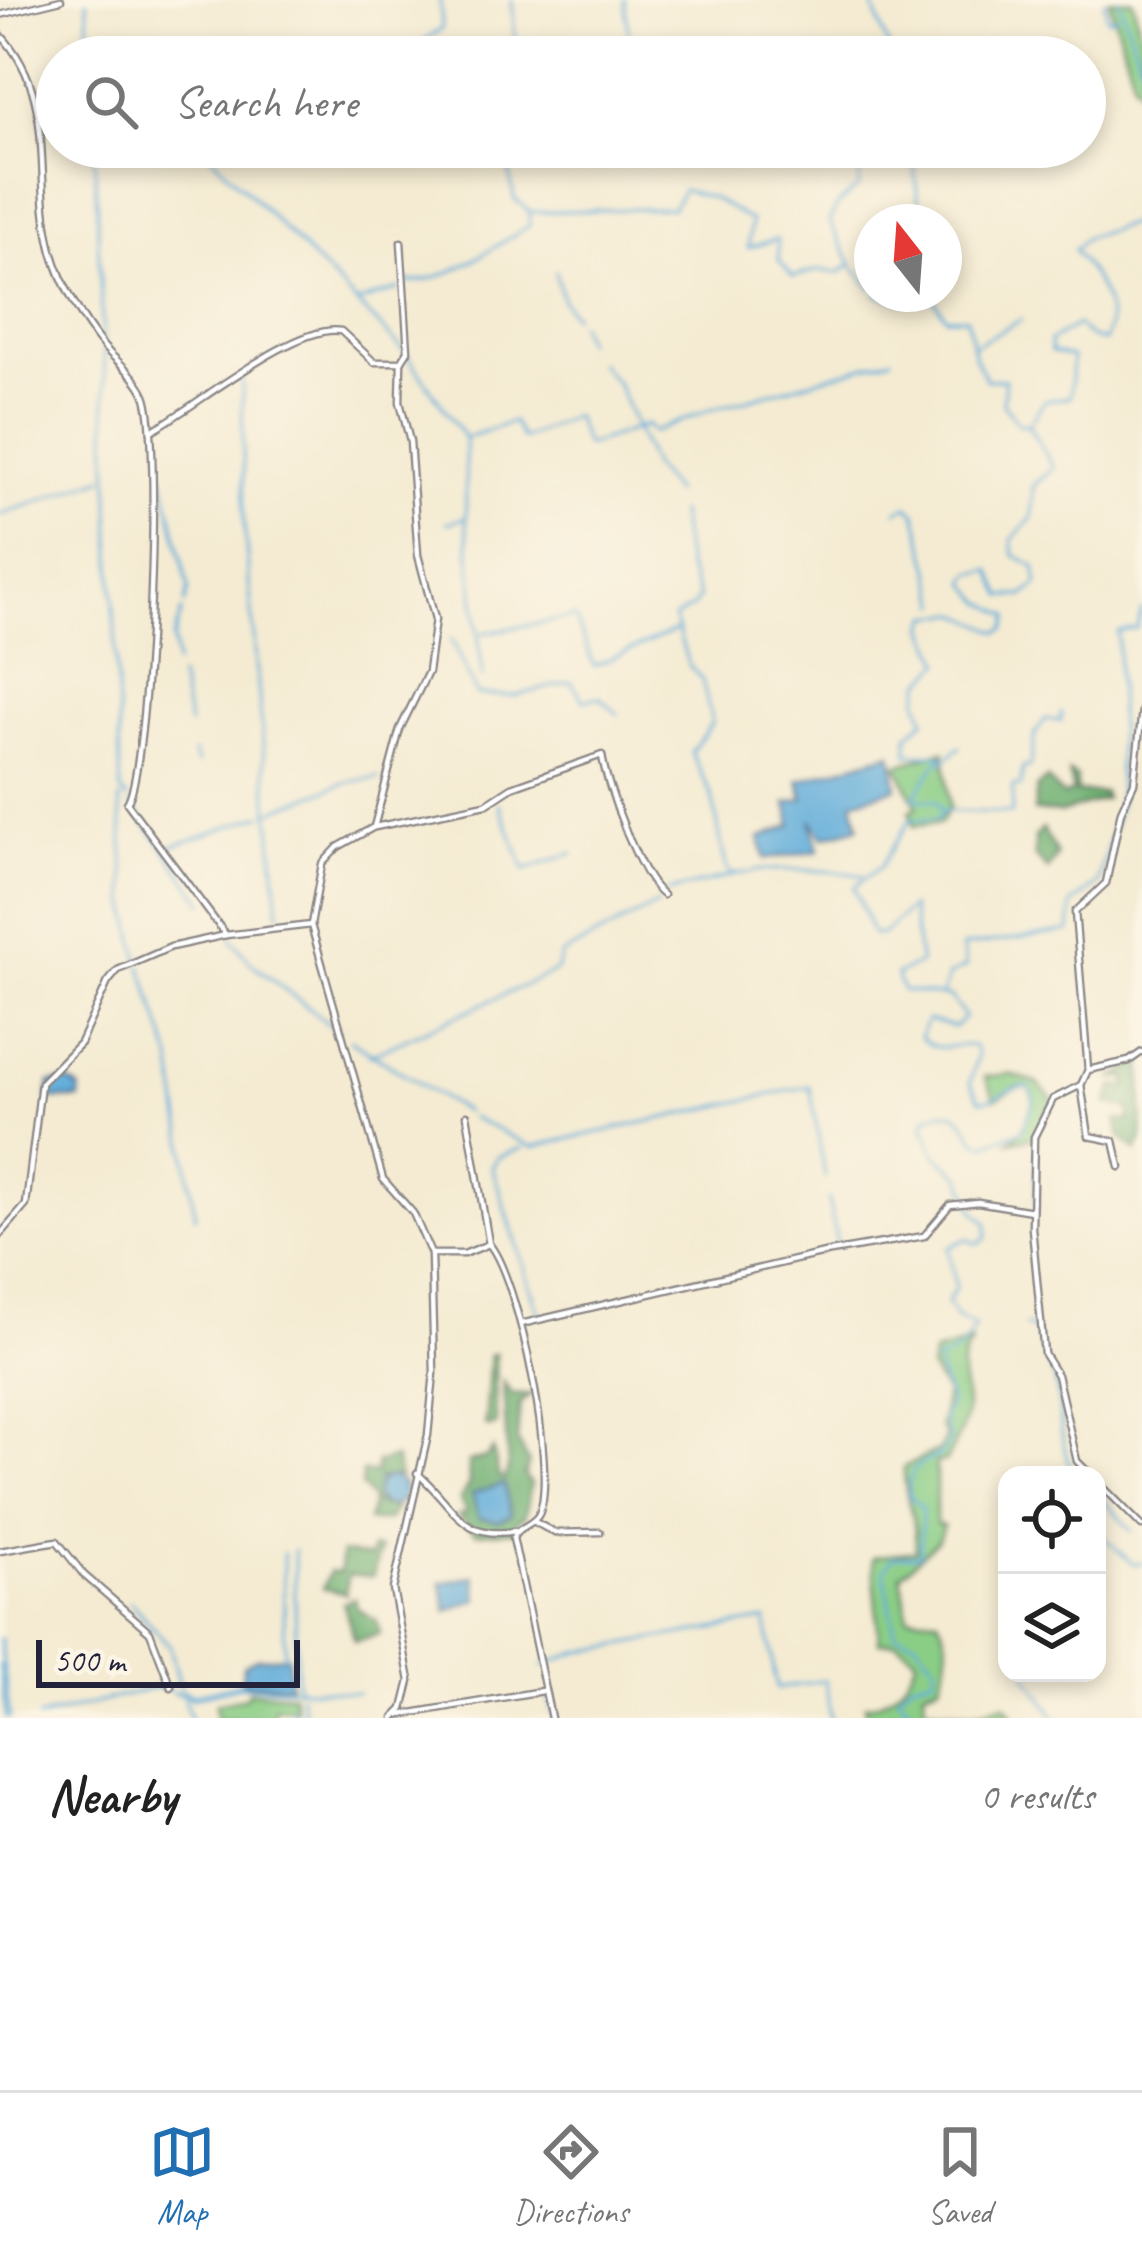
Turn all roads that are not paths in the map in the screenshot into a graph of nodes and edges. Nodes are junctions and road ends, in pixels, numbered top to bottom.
1 (61, 0) edge
2 (0, 15) edge
3 (0, 34) edge
4 (36, 102) edge
5 (43, 168) edge
6 (401, 242) dead end
7 (400, 362) junction
8 (151, 431) junction
9 (1142, 710) edge
10 (374, 827) junction
11 (663, 895) dead end
12 (311, 925) junction
13 (226, 934) junction
14 (1142, 1052) edge
15 (1088, 1070) junction
16 (1081, 1084) junction
17 (467, 1115) dead end
18 (1120, 1167) dead end
19 (1032, 1211) junction
20 (0, 1235) edge
21 (490, 1244) junction
22 (431, 1254) junction
23 (521, 1324) junction
24 (1082, 1466) edge
25 (417, 1473) junction
26 (1106, 1490) edge
27 (533, 1521) junction
28 (1142, 1526) edge
29 (515, 1531) junction
30 (600, 1532) dead end
31 (0, 1551) edge
32 (170, 1688) dead end
33 (542, 1691) junction
34 (397, 1716) edge
35 (551, 1718) edge

1 - 2 street
3 - 4 street
5 - 8 street
6 - 7 street
7 - 8 street
7 - 10 street
8 - 13 street
9 - 15 street
10 - 11 street
10 - 12 street
12 - 13 street
12 - 22 street
13 - 20 street
14 - 15 street
15 - 16 street
16 - 18 street
16 - 19 street
17 - 21 street
19 - 23 street
19 - 24 street
21 - 22 street
21 - 23 street
22 - 25 street
23 - 27 street
25 - 29 street
25 - 34 street
26 - 28 street
27 - 29 street
27 - 30 street
29 - 33 street
31 - 32 street
33 - 34 street
33 - 35 street

